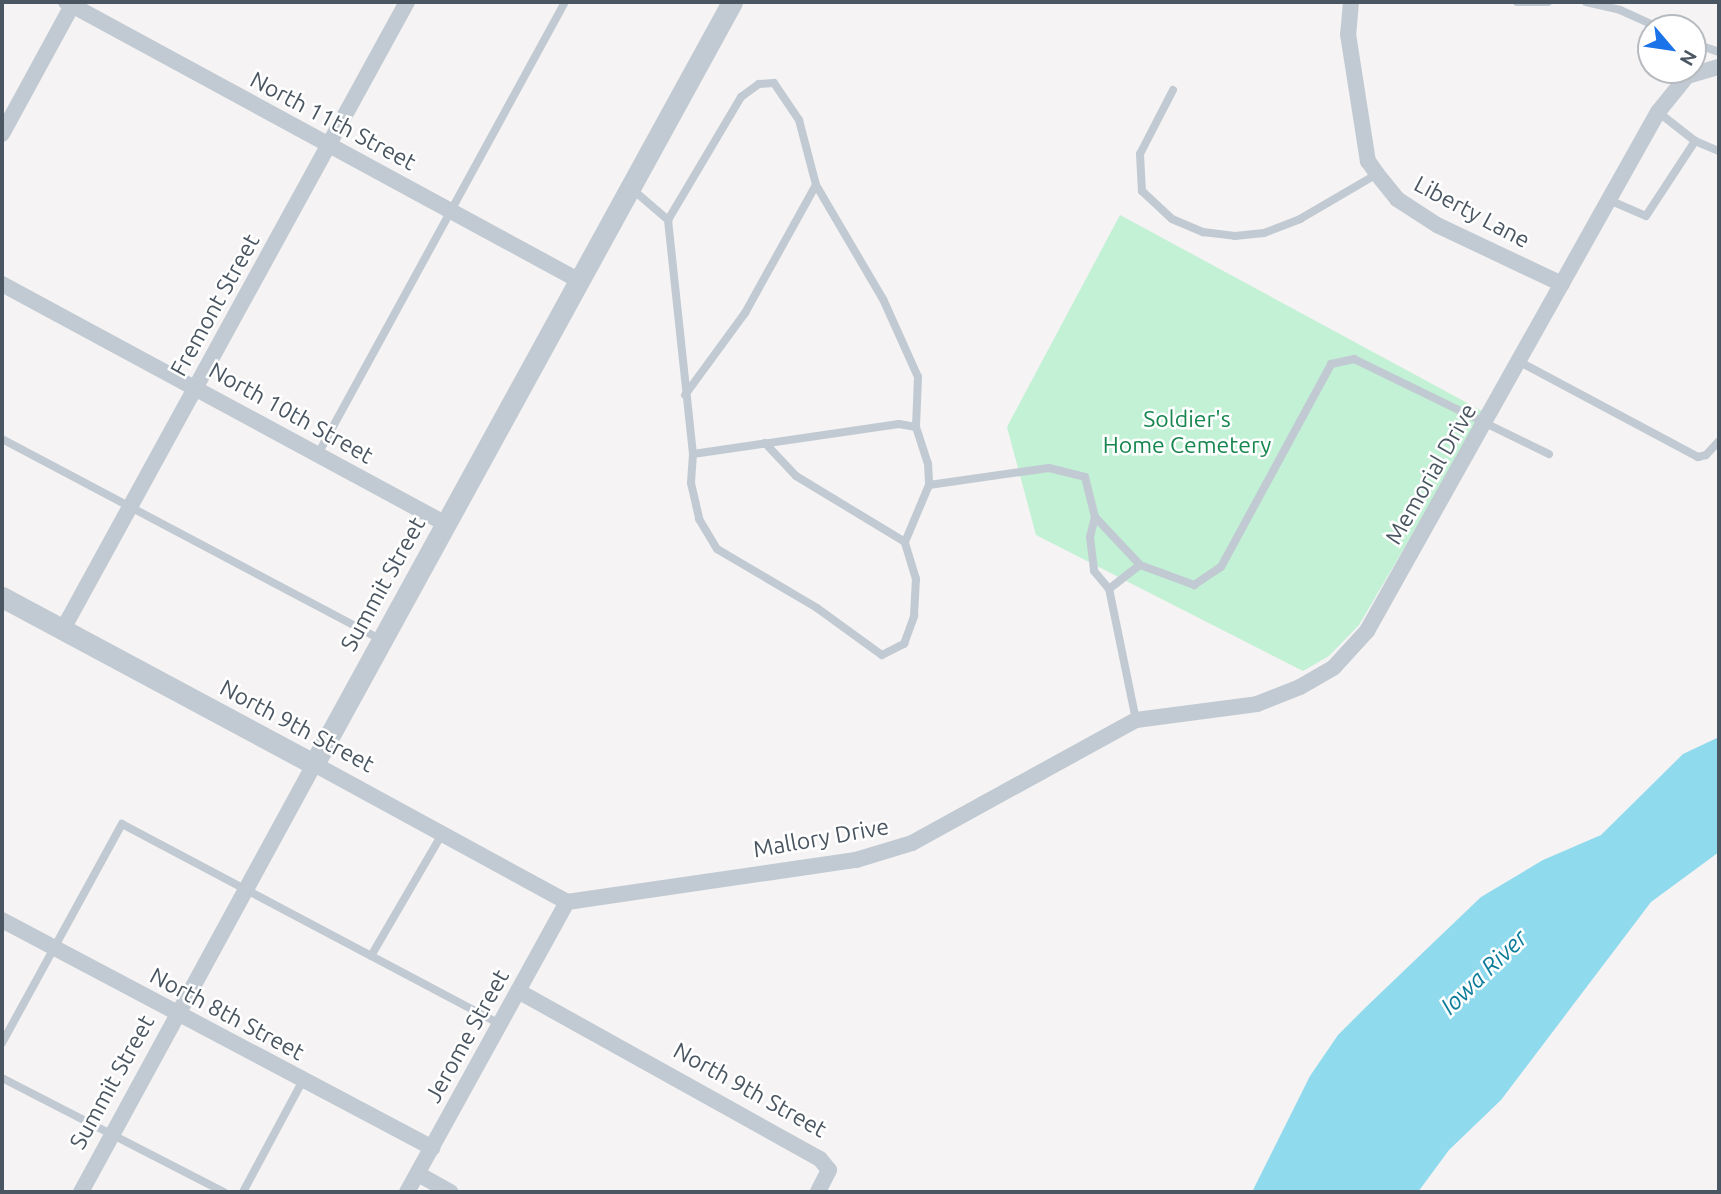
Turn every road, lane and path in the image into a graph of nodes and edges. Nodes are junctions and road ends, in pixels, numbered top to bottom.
1 (407, 2) edge
2 (565, 2) edge
3 (732, 2) edge
4 (1351, 2) edge
5 (1517, 2) edge
6 (1548, 2) edge
7 (1587, 2) edge
8 (70, 3) edge
9 (1637, 18) edge
10 (1719, 66) edge
11 (1173, 90) dead end
12 (1658, 112) junction
13 (2, 134) edge
14 (1695, 141) junction
15 (329, 145) junction
16 (1719, 151) edge
17 (1377, 174) junction
18 (816, 185) junction
19 (630, 187) junction
20 (1609, 200) junction
21 (450, 211) junction
22 (668, 220) junction
23 (578, 280) junction
24 (2, 284) edge
25 (1562, 284) junction
26 (1520, 362) junction
27 (196, 387) junction
28 (685, 395) junction
29 (1488, 422) junction
30 (916, 427) junction
31 (2, 439) edge
32 (1719, 441) edge
33 (765, 443) junction
34 (318, 454) junction
35 (693, 454) junction
36 (1549, 454) dead end
37 (929, 485) junction
38 (130, 507) junction
39 (1095, 516) junction
40 (446, 524) junction
41 (905, 542) junction
42 (1140, 565) junction
43 (1109, 589) junction
44 (2, 597) edge
45 (63, 629) junction
46 (382, 640) junction
47 (1136, 720) junction
48 (1063, 760) joint
49 (314, 764) junction
50 (442, 834) junction
51 (246, 891) junction
52 (567, 902) junction
53 (2, 920) edge
54 (54, 947) junction
55 (371, 956) junction
56 (518, 991) junction
57 (179, 1014) junction
58 (500, 1024) junction
59 (2, 1043) edge
60 (2, 1078) edge
61 (303, 1080) junction
62 (112, 1135) junction
63 (432, 1148) junction
64 (418, 1174) junction
65 (821, 1188) edge
66 (81, 1192) edge
67 (224, 1192) edge
68 (243, 1192) edge
69 (407, 1192) edge
70 (450, 1192) edge

1 - 15 street, Fremont Street
2 - 21 lane
3 - 19 street, Summit Street
4 - 17 street, Liberty Lane
5 - 6 lane
7 - 9 lane
8 - 13 street
8 - 15 street, North 11th Street
10 - 12 street, Memorial Drive
11 - 17 lane
12 - 14 lane
12 - 20 street, Memorial Drive
14 - 16 lane
14 - 20 lane
15 - 21 street, North 11th Street
15 - 27 street, Fremont Street
17 - 25 street, Liberty Lane
18 - 22 lane
18 - 28 lane
18 - 30 lane
19 - 22 lane
19 - 23 street, Summit Street
20 - 25 street, Memorial Drive
21 - 23 street, North 11th Street
21 - 34 lane
22 - 28 lane
23 - 40 street, Summit Street
24 - 27 street, North 10th Street
25 - 26 street, Memorial Drive
26 - 29 street, Memorial Drive
26 - 32 lane
27 - 34 street, North 10th Street
27 - 38 street, Fremont Street
28 - 35 lane
29 - 36 lane
29 - 42 lane
29 - 47 street, Memorial Drive
30 - 33 lane
30 - 37 lane
31 - 38 lane
33 - 35 lane
33 - 41 lane
34 - 40 street, North 10th Street
35 - 41 lane
37 - 39 lane
37 - 41 lane
38 - 45 street, Fremont Street
38 - 46 lane
39 - 42 lane
39 - 43 lane
40 - 46 street, Summit Street
42 - 43 lane
43 - 47 lane
44 - 45 street, North 9th Street
45 - 49 street, North 9th Street
46 - 49 street, Summit Street
47 - 48 street, Memorial Drive
48 - 52 street, Mallory Drive
49 - 50 street, North 9th Street
49 - 51 street, Summit Street
50 - 52 street, North 9th Street
50 - 55 lane
51 - 54 lane
51 - 55 lane
51 - 57 street, Summit Street
52 - 56 street, Jerome Street
53 - 54 street, North 8th Street
54 - 57 street, North 8th Street
54 - 59 lane
55 - 58 lane
56 - 58 street, Jerome Street
56 - 65 street, North 9th Street
57 - 61 street, North 8th Street
57 - 62 street, Summit Street
58 - 63 street, Jerome Street
60 - 62 lane
61 - 63 street, North 8th Street
61 - 68 lane
62 - 66 street, Summit Street
62 - 67 lane
63 - 64 street, Jerome Street
64 - 69 street, Jerome Street
64 - 70 street

